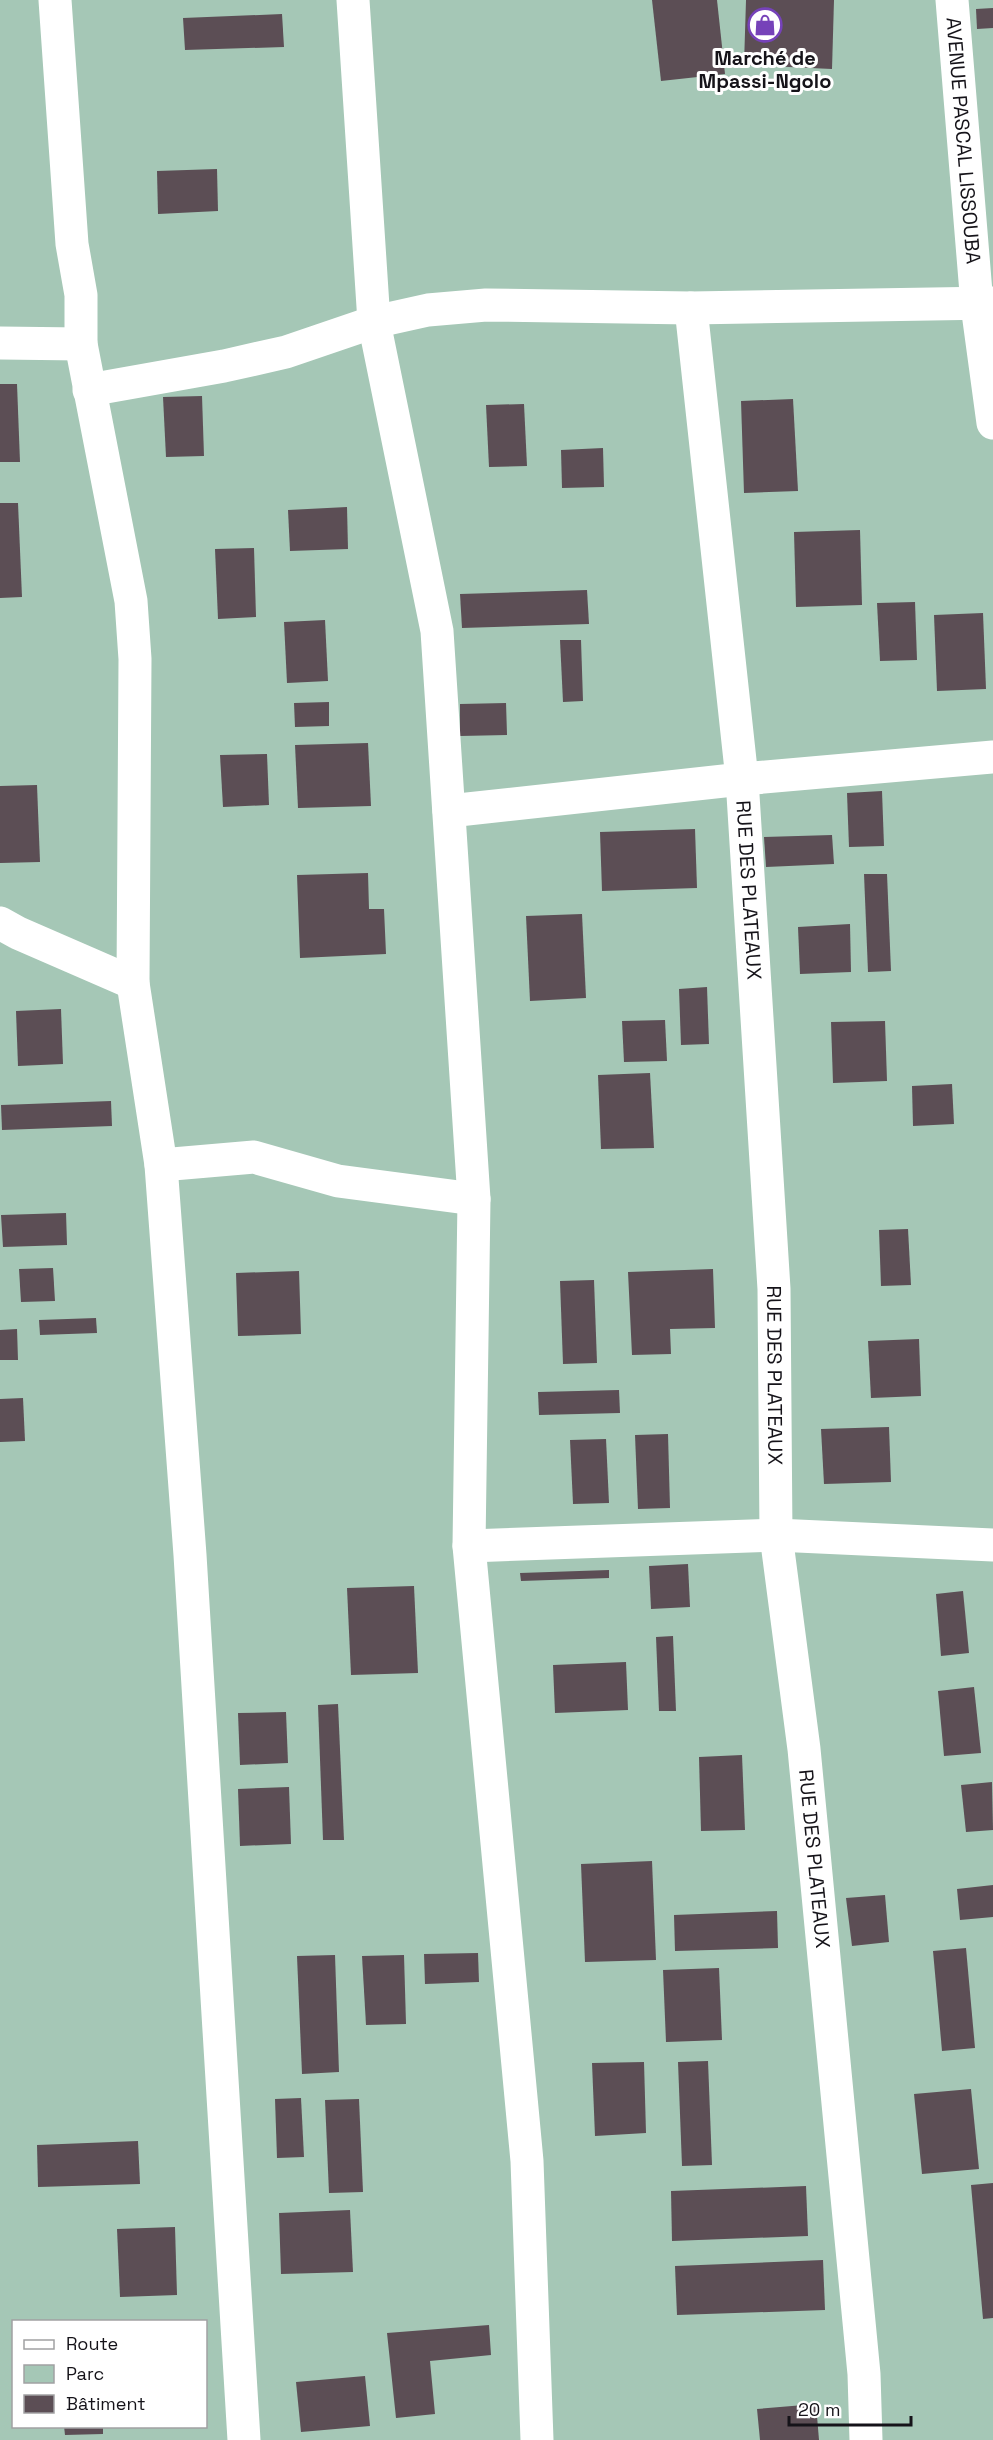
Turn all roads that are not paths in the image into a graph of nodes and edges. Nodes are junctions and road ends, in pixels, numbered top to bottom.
1 (55, 0) edge
2 (353, 0) edge
3 (952, 0) edge
4 (985, 304) edge
5 (690, 309) junction
6 (374, 322) junction
7 (0, 343) edge
8 (81, 344) junction
9 (89, 390) junction
10 (993, 423) edge
11 (993, 757) edge
12 (742, 779) junction
13 (449, 811) junction
14 (0, 922) edge
15 (133, 983) junction
16 (161, 1165) junction
17 (474, 1199) junction
18 (776, 1535) junction
19 (993, 1545) edge
20 (469, 1546) junction
21 (244, 2440) edge
22 (537, 2440) edge
23 (866, 2440) edge

1 - 8 street
2 - 6 street
3 - 4 street, AVENUE PASCAL LISSOUBA
4 - 5 street
4 - 10 street, AVENUE PASCAL LISSOUBA
5 - 6 street
5 - 12 street, RUE DES PLATEAUX
6 - 9 street
6 - 13 street
7 - 8 street
8 - 9 street
9 - 15 street
11 - 12 street
12 - 13 street
12 - 18 street, RUE DES PLATEAUX
13 - 17 street
14 - 15 street
15 - 16 street
16 - 17 street
16 - 21 street
17 - 20 street
18 - 19 street
18 - 20 street
18 - 23 street, RUE DES PLATEAUX
20 - 22 street

